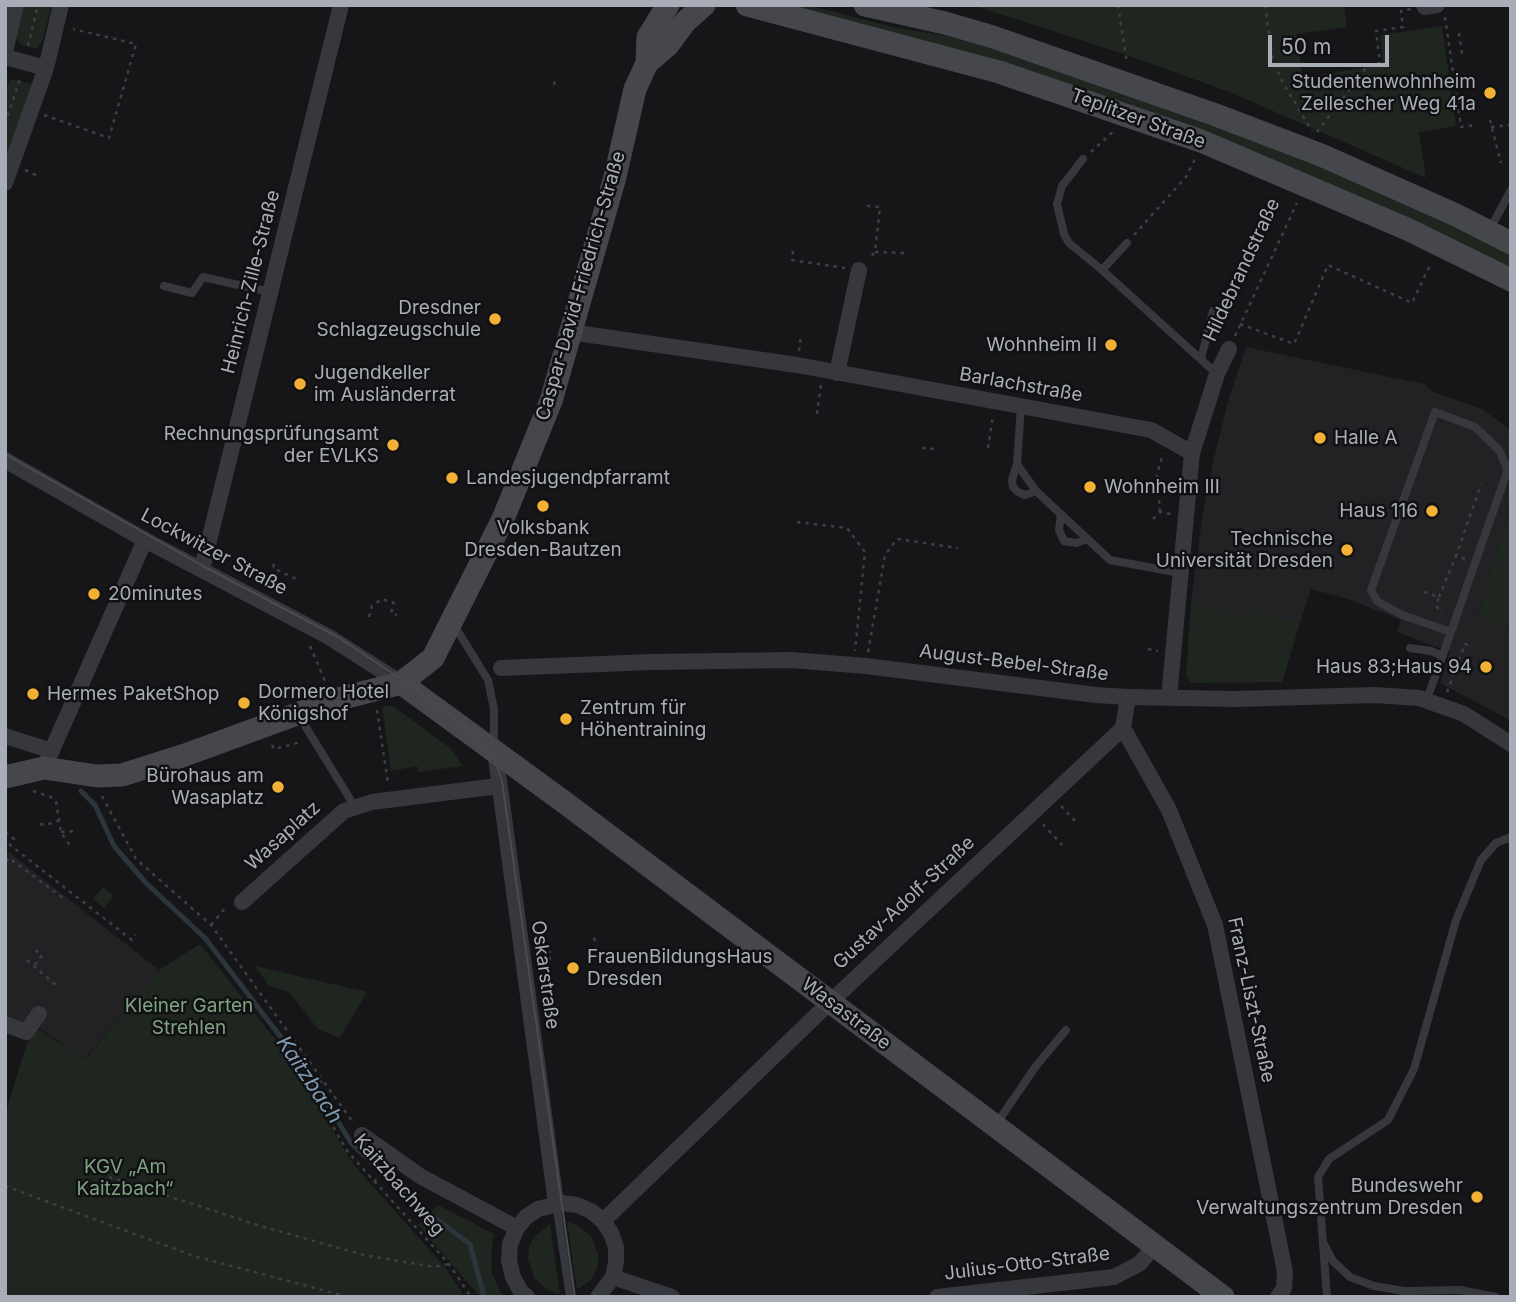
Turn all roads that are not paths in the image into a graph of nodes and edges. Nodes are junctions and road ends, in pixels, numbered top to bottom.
1 (16, 5) edge
2 (61, 5) edge
3 (341, 5) edge
4 (668, 5) edge
5 (704, 5) edge
6 (747, 5) edge
7 (865, 5) edge
8 (1424, 5) edge
9 (1441, 10) edge
10 (5, 55) edge
11 (647, 63) junction
12 (46, 68) junction
13 (1083, 159) road end
14 (5, 183) edge
15 (1511, 190) edge
16 (1489, 231) junction
17 (1127, 243) road end
18 (1511, 243) edge
19 (859, 270) road end
20 (1102, 270) junction
21 (1511, 280) edge
22 (164, 286) dead end
23 (270, 292) junction
24 (1213, 311) dead end
25 (570, 332) junction
26 (1229, 349) road end
27 (1201, 359) junction
28 (830, 372) junction
29 (1217, 374) junction
30 (1021, 406) junction
31 (1192, 453) junction
32 (5, 460) edge
33 (1017, 464) junction
34 (1036, 491) junction
35 (1061, 514) junction
36 (1088, 539) junction
37 (145, 540) junction
38 (202, 569) junction
39 (1180, 573) junction
40 (453, 622) junction
41 (1451, 632) junction
42 (1409, 648) dead end
43 (1443, 656) junction
44 (493, 669) junction
45 (401, 684) junction
46 (1128, 697) junction
47 (1169, 697) junction
48 (1427, 699) junction
49 (298, 713) junction
50 (1122, 728) junction
51 (5, 736) edge
52 (1511, 744) edge
53 (495, 751) junction
54 (48, 759) junction
55 (11, 775) edge
56 (498, 786) junction
57 (355, 807) junction
58 (1511, 837) edge
59 (242, 901) road end
60 (830, 1002) junction
61 (39, 1014) dead end
62 (5, 1024) edge
63 (1066, 1030) dead end
64 (996, 1126) junction
65 (362, 1135) road end
66 (556, 1203) junction
67 (603, 1221) junction
68 (517, 1228) junction
69 (1323, 1241) junction
70 (1155, 1246) junction
71 (613, 1277) junction
72 (527, 1297) edge
73 (570, 1297) edge
74 (598, 1297) edge
75 (672, 1297) edge
76 (937, 1297) edge
77 (1223, 1297) edge
78 (1278, 1297) edge
79 (1326, 1297) edge
80 (1496, 1297) edge

1 - 10 street
2 - 12 street
3 - 23 street, Heinrich-Zille-Straße
4 - 11 street, Caspar-David-Friedrich-Straße
5 - 11 street, Caspar-David-Friedrich-Straße
6 - 21 street, Teplitzer Straße
7 - 16 street, Teplitzer Straße
8 - 9 street
10 - 12 street
11 - 25 street, Caspar-David-Friedrich-Straße
12 - 14 street
13 - 20 lane, Hildebrandstraße
15 - 16 lane
16 - 18 street, Teplitzer Straße
17 - 20 lane
19 - 28 street
20 - 27 lane, Hildebrandstraße
22 - 23 lane
23 - 38 street, Heinrich-Zille-Straße
24 - 27 lane
25 - 28 street, Barlachstraße
25 - 40 street, Caspar-David-Friedrich-Straße
26 - 29 street, Hildebrandstraße
27 - 29 lane, Hildebrandstraße
28 - 30 street, Barlachstraße
29 - 31 street, Hildebrandstraße
30 - 31 street, Barlachstraße
30 - 33 lane
31 - 39 street, Hildebrandstraße
32 - 37 street, Lockwitzer Straße
33 - 34 lane
33 - 34 lane
34 - 35 lane
35 - 36 lane
35 - 36 lane
36 - 39 lane
37 - 38 street, Lockwitzer Straße
37 - 54 street
38 - 45 street, Lockwitzer Straße
39 - 47 street, Hildebrandstraße
40 - 44 lane
40 - 45 street, Caspar-David-Friedrich-Straße
41 - 41 lane
41 - 43 lane
42 - 43 lane
43 - 48 lane
44 - 46 street, August-Bebel-Straße
44 - 53 lane
45 - 49 street
45 - 53 street, Wasastraße
46 - 47 street, August-Bebel-Straße
46 - 50 street
47 - 48 street, August-Bebel-Straße
48 - 52 street, August-Bebel-Straße
49 - 54 street
49 - 57 lane
50 - 60 street, Gustav-Adolf-Straße
50 - 78 street, Franz-Liszt-Straße
51 - 54 street
53 - 56 street, Oskarstraße
53 - 60 street, Wasastraße
54 - 55 street
56 - 57 street, Wasaplatz
56 - 66 street, Oskarstraße
57 - 59 street, Wasaplatz
58 - 69 lane
60 - 64 street, Wasastraße
60 - 67 street, Gustav-Adolf-Straße
61 - 62 street
63 - 64 lane
64 - 70 street, Wasastraße
65 - 68 street
66 - 67 street
66 - 68 street
66 - 73 lane
67 - 71 street
68 - 72 street
69 - 79 lane
69 - 80 lane
70 - 76 street, Julius-Otto-Straße
70 - 77 street, Wasastraße
71 - 74 street
71 - 75 street

